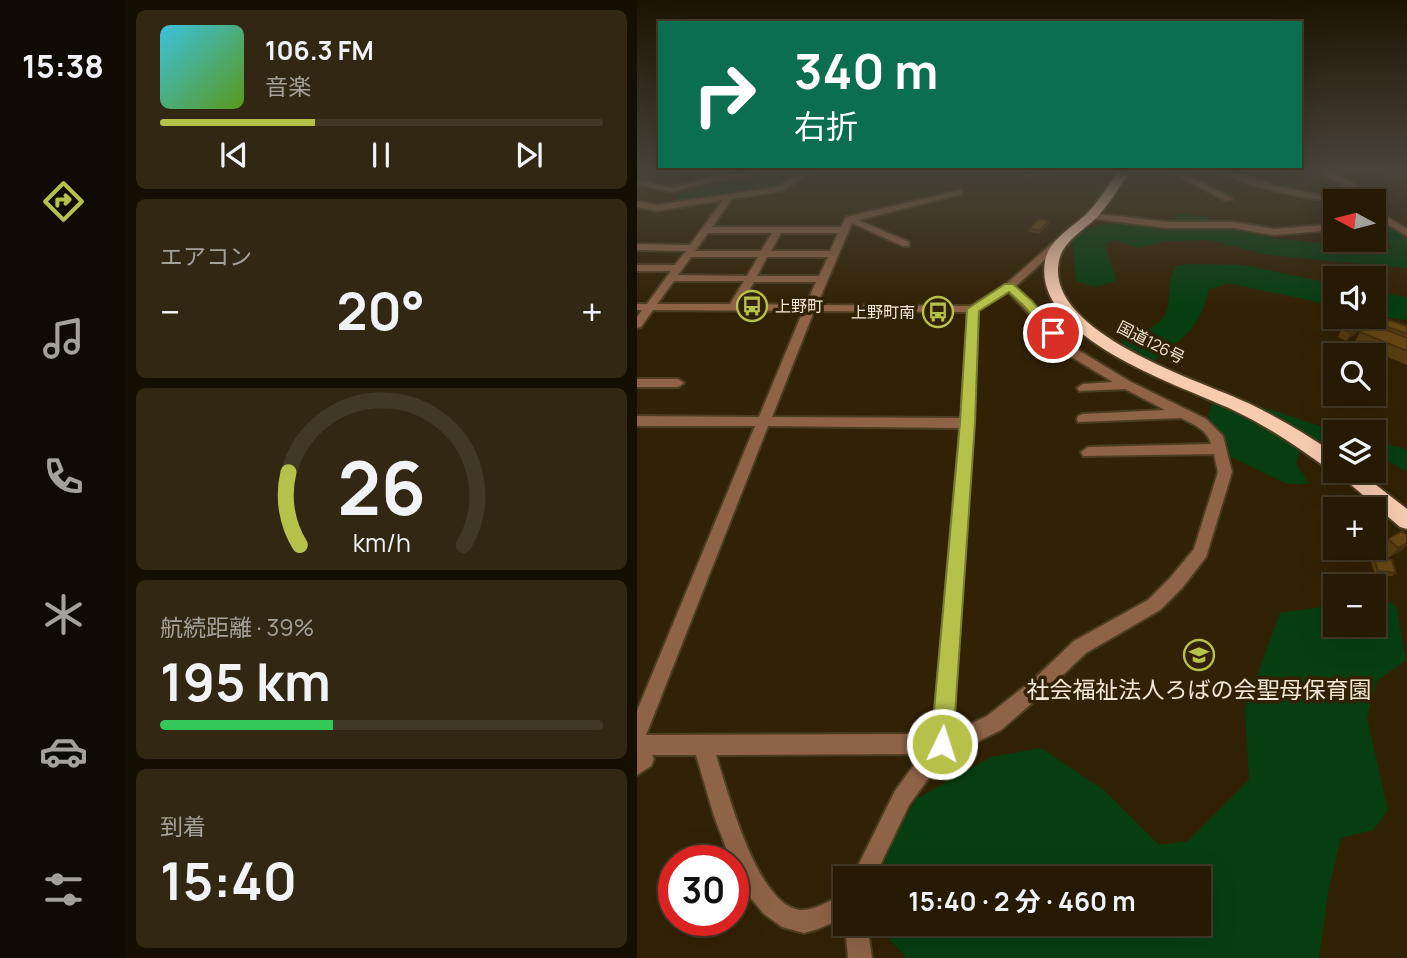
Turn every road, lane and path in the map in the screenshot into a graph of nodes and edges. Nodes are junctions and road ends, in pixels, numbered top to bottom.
1 (716, 216) edge
2 (878, 216) edge
3 (1091, 216) joint
4 (1386, 220) edge
5 (846, 225) junction
6 (1323, 228) edge
7 (706, 230) junction
8 (778, 230) junction
9 (1407, 233) edge
10 (1059, 242) junction
11 (906, 244) dead end
12 (637, 247) edge
13 (691, 251) junction
14 (764, 254) junction
15 (833, 254) junction
16 (637, 268) edge
17 (678, 268) junction
18 (671, 278) junction
19 (750, 278) junction
20 (823, 279) junction
21 (1009, 286) junction
22 (637, 307) edge
23 (650, 307) junction
24 (734, 307) junction
25 (810, 307) junction
26 (973, 309) junction
27 (637, 325) edge
28 (637, 383) edge
29 (678, 383) dead end
30 (1127, 385) junction
31 (1083, 388) dead end
32 (1185, 413) junction
33 (1083, 419) dead end
34 (637, 421) edge
35 (764, 422) junction
36 (967, 423) junction
37 (1220, 449) junction
38 (1088, 452) dead end
39 (1323, 456) edge
40 (1360, 483) edge
41 (1407, 521) edge
42 (637, 734) edge
43 (942, 744) junction
44 (637, 746) edge
45 (703, 746) junction
46 (637, 751) edge
47 (637, 765) edge
48 (869, 866) edge
49 (833, 911) edge
50 (857, 936) edge
51 (860, 958) edge

1 - 7 street
2 - 5 street
3 - 6 street
3 - 10 highway
4 - 9 street
5 - 8 street
5 - 11 street
5 - 15 street
7 - 8 street
7 - 13 street
8 - 14 street
10 - 21 street
10 - 39 highway, 国道126号
12 - 13 street
13 - 14 street
13 - 17 street
14 - 15 street
14 - 19 street
15 - 20 street
16 - 17 street
17 - 18 street
18 - 19 street
18 - 23 street
19 - 20 street
19 - 24 street
20 - 25 street
21 - 26 street
21 - 30 street
22 - 23 street
23 - 24 street
23 - 27 street
24 - 25 street
25 - 26 street
25 - 35 street
26 - 36 street
28 - 29 street
30 - 31 street
30 - 32 street
32 - 33 street
32 - 37 street
34 - 35 street
35 - 36 street
35 - 42 street
36 - 43 street
37 - 38 street
37 - 43 street
40 - 41 highway
43 - 45 street
43 - 48 street
44 - 45 street
45 - 49 street
46 - 47 street
50 - 51 street

